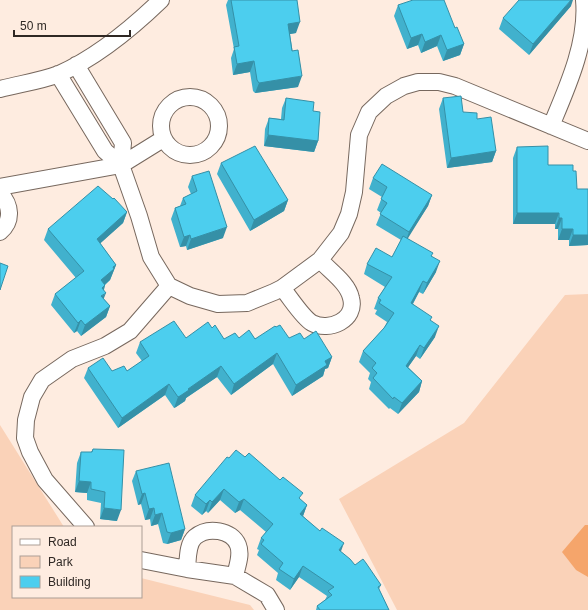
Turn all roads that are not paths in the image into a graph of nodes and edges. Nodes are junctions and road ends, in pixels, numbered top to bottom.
1 (161, 0) edge
2 (584, 0) edge
3 (76, 66) junction
4 (58, 74) junction
5 (0, 89) edge
6 (108, 117) junction
7 (551, 126) junction
8 (90, 128) junction
9 (164, 139) dead end
10 (588, 141) edge
11 (121, 165) junction
12 (0, 187) edge
13 (0, 193) edge
14 (0, 232) edge
15 (320, 260) junction
16 (169, 286) junction
17 (282, 288) junction
18 (85, 526) edge
19 (142, 560) edge
20 (187, 569) junction
21 (235, 576) junction
22 (276, 610) edge

1 - 3 street
2 - 7 street
3 - 4 street
3 - 6 street
4 - 5 street
4 - 8 street
6 - 8 street
6 - 11 street
7 - 10 street
7 - 15 street
8 - 11 street
9 - 11 street
11 - 12 street
11 - 16 street
13 - 14 street
15 - 17 street
15 - 17 street
16 - 17 street
16 - 18 street
19 - 20 street
20 - 21 street
20 - 21 street
21 - 22 street

